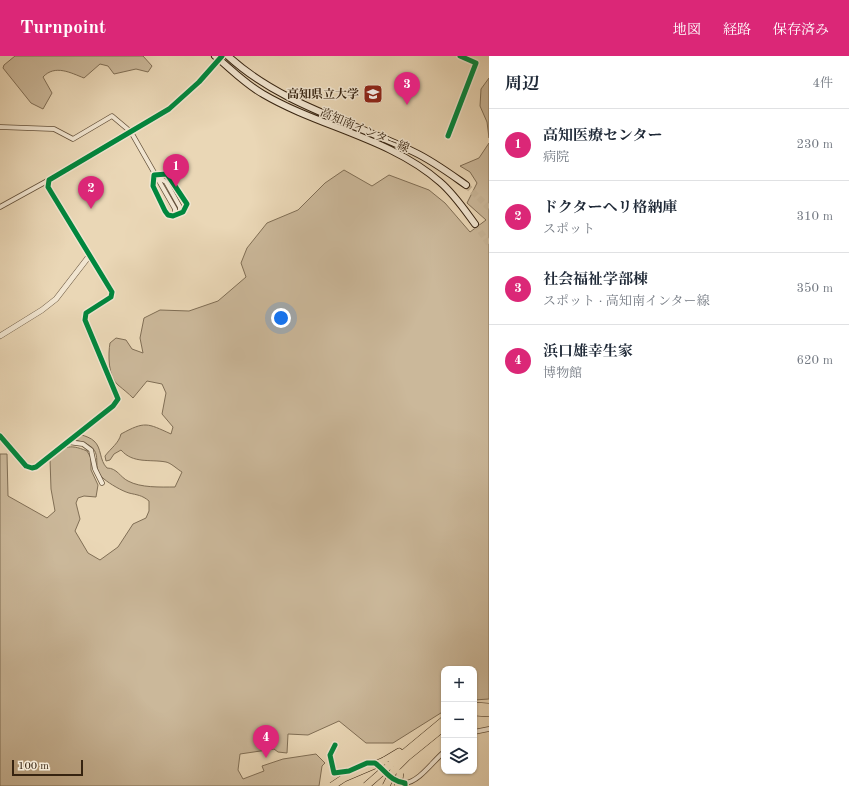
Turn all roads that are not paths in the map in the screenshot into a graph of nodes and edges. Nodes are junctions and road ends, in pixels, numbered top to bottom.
1 (228, 56) edge
2 (460, 56) edge
3 (219, 57) edge
4 (0, 127) edge
5 (131, 132) junction
6 (448, 136) dead end
7 (154, 175) junction
8 (170, 175) dead end
9 (49, 180) junction
10 (466, 185) tunnel mouth
11 (187, 204) dead end
12 (0, 207) edge
13 (180, 213) junction
14 (175, 216) junction
15 (475, 224) tunnel mouth
16 (90, 255) junction
17 (0, 336) edge
18 (0, 436) edge
19 (68, 442) junction
20 (102, 483) dead end
21 (477, 706) edge
22 (489, 707) edge
23 (477, 712) edge
24 (489, 713) edge
25 (441, 722) edge
26 (441, 729) edge
27 (489, 729) edge
28 (477, 731) edge
29 (335, 745) dead end
30 (441, 754) edge
31 (392, 767) junction
32 (334, 773) junction
33 (402, 785) edge
34 (332, 786) edge
35 (366, 786) edge
36 (386, 786) edge

1 - 10 main road, 高知南インター線
2 - 6 street
3 - 5 street
3 - 15 main road, 高知南インター線
4 - 5 street
5 - 7 street
5 - 9 street
7 - 8 street
7 - 13 street
7 - 14 street
7 - 14 street
9 - 12 street
9 - 16 street
11 - 13 street
13 - 14 street
16 - 17 street
16 - 19 street
18 - 19 street
19 - 20 street
21 - 22 highway
23 - 24 highway
25 - 31 highway
26 - 31 highway
27 - 28 street
29 - 32 street
30 - 33 street
31 - 33 highway, bridge
31 - 34 highway, bridge
31 - 35 highway, bridge
31 - 36 highway, bridge
32 - 33 street
32 - 34 street

